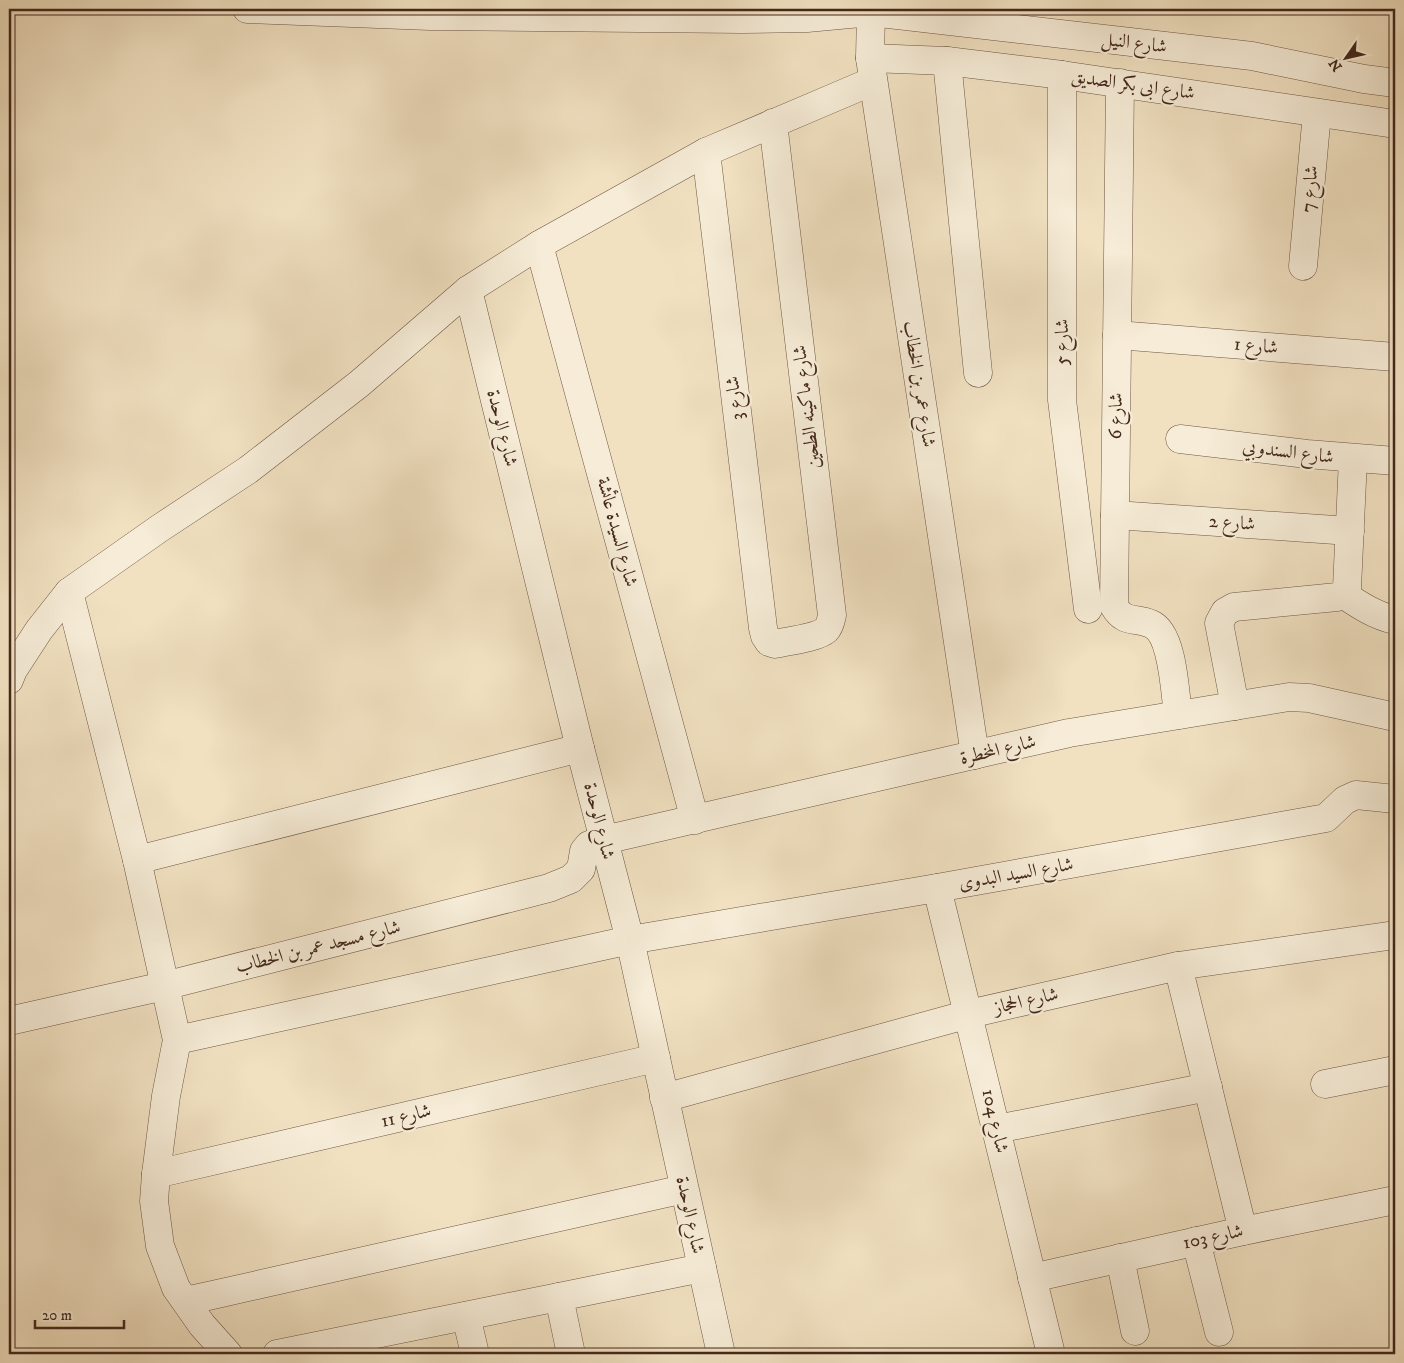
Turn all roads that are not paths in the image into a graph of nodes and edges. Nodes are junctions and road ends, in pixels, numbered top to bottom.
1 (247, 9) edge
2 (867, 11) edge
3 (947, 61) junction
4 (872, 69) junction
5 (1062, 75) junction
6 (1395, 83) edge
7 (1120, 84) junction
8 (1318, 112) junction
9 (773, 122) junction
10 (1395, 124) edge
11 (706, 152) junction
12 (539, 245) junction
13 (1303, 266) dead end
14 (468, 290) junction
15 (1118, 335) junction
16 (1395, 357) edge
17 (978, 373) dead end
18 (1180, 439) dead end
19 (1353, 459) junction
20 (1395, 462) edge
21 (1115, 515) junction
22 (1350, 531) junction
23 (69, 592) junction
24 (1343, 594) junction
25 (1088, 609) dead end
26 (1395, 620) edge
27 (768, 642) joint
28 (9, 680) edge
29 (1235, 706) junction
30 (1178, 715) junction
31 (1395, 717) edge
32 (580, 748) junction
33 (975, 755) junction
34 (1395, 799) edge
35 (695, 820) junction
36 (604, 840) junction
37 (137, 860) junction
38 (937, 888) junction
39 (1395, 935) edge
40 (630, 940) junction
41 (1178, 966) junction
42 (164, 986) junction
43 (969, 1014) junction
44 (9, 1021) edge
45 (177, 1040) junction
46 (656, 1058) junction
47 (1395, 1070) edge
48 (1325, 1084) dead end
49 (1208, 1087) junction
50 (664, 1098) junction
51 (997, 1128) junction
52 (156, 1174) junction
53 (684, 1189) junction
54 (1395, 1200) edge
55 (1243, 1231) junction
56 (1196, 1241) junction
57 (1120, 1258) junction
58 (702, 1268) junction
59 (1032, 1278) junction
60 (559, 1297) junction
61 (186, 1301) junction
62 (466, 1316) junction
63 (1135, 1331) dead end
64 (1219, 1332) dead end
65 (228, 1354) edge
66 (277, 1354) edge
67 (475, 1354) edge
68 (571, 1354) edge
69 (721, 1354) edge
70 (1051, 1354) edge

1 - 2 street, شارع النيل
2 - 4 street, شارع عمر بن الخطاب
2 - 6 street, شارع النيل
3 - 4 street, شارع ابى بكر الصديق
3 - 5 street, شارع ابى بكر الصديق
3 - 17 street
4 - 9 street
4 - 33 street, شارع عمر بن الخطاب
5 - 7 street, شارع ابى بكر الصديق
5 - 25 street, شارع 5
7 - 8 street, شارع ابى بكر الصديق
7 - 15 street, شارع 6
8 - 10 street, شارع ابى بكر الصديق
8 - 13 street, شارع 7
9 - 11 street
9 - 27 street, شارع ماكينه الطحين
11 - 12 street
11 - 27 street, شارع 3
12 - 14 street
12 - 35 street, شارع السيدة عائشة
14 - 23 street
14 - 32 street, شارع الوحدة
15 - 16 street, شارع 1
15 - 21 street, شارع 6
18 - 19 street, شارع السندوبي
19 - 20 street, شارع السندوبي
19 - 22 street
21 - 22 street, شارع 2
21 - 30 street, شارع 6
22 - 24 street
23 - 28 street
23 - 37 street
24 - 26 street
24 - 29 street
29 - 30 street, شارع المخطرة
29 - 31 street, شارع المخطرة
30 - 33 street, شارع المخطرة
32 - 36 street, شارع الوحدة
32 - 37 street
33 - 35 street, شارع المخطرة
34 - 38 street, شارع السيد البدوى
35 - 36 street, شارع المخطرة
36 - 40 street, شارع الوحدة
36 - 42 street, شارع مسجد عمر بن الخطاب
37 - 42 street
38 - 40 street, شارع السيد البدوى
38 - 43 street, شارع 104
39 - 41 street, شارع الحجاز
40 - 45 street, شارع السيد البدوى
40 - 46 street, شارع الوحدة
41 - 43 street, شارع الحجاز
41 - 49 street
42 - 44 street, شارع مسجد عمر بن الخطاب
42 - 45 street
43 - 50 street, شارع الحجاز
43 - 51 street, شارع 104
45 - 52 street
46 - 50 street, شارع الوحدة
46 - 52 street, شارع 11
47 - 48 street
49 - 51 street
49 - 55 street
50 - 53 street, شارع الوحدة
51 - 59 street, شارع 104
52 - 61 street
53 - 58 street, شارع الوحدة
53 - 61 street
54 - 55 street, شارع 103
55 - 56 street, شارع 103
56 - 57 street, شارع 103
56 - 64 street
57 - 59 street, شارع 103
57 - 63 street
58 - 60 street
58 - 69 street, شارع الوحدة
59 - 70 street, شارع 104
60 - 62 street
60 - 68 street
61 - 65 street
62 - 66 street
62 - 67 street

